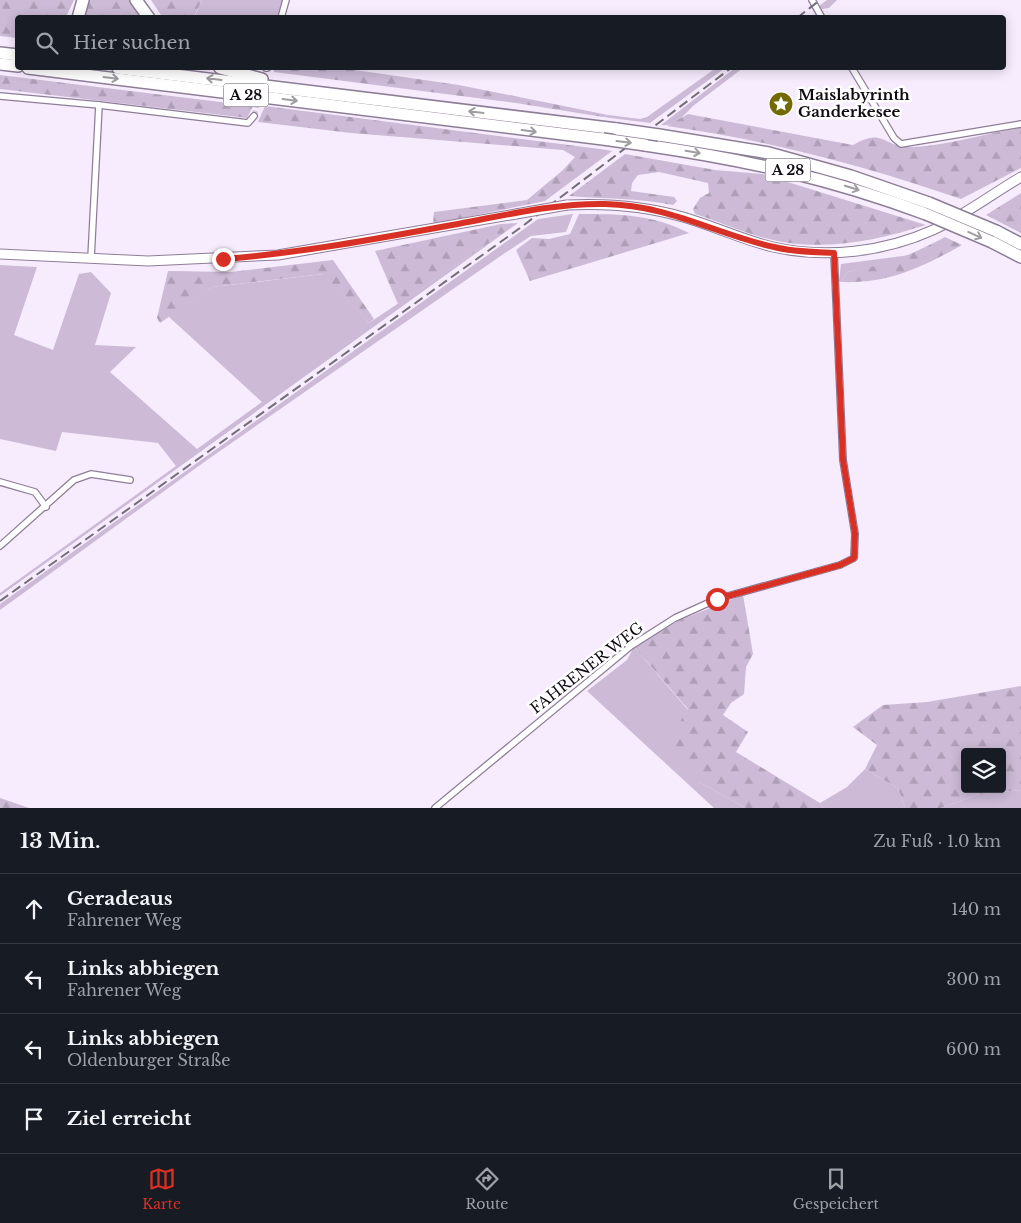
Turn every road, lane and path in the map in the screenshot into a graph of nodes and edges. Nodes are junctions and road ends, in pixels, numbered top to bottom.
1 (83, 0) edge
2 (136, 0) edge
3 (286, 0) edge
4 (812, 0) edge
5 (79, 15) edge
6 (147, 15) edge
7 (282, 15) edge
8 (820, 15) edge
9 (0, 46) edge
10 (15, 48) edge
11 (0, 53) edge
12 (15, 55) edge
13 (0, 64) edge
14 (15, 66) edge
15 (44, 70) edge
16 (135, 70) edge
17 (228, 70) edge
18 (853, 70) edge
19 (279, 87) junction
20 (0, 96) edge
21 (99, 105) junction
22 (254, 116) dead end
23 (1021, 124) edge
24 (1021, 177) edge
25 (928, 208) junction
26 (1021, 244) edge
27 (834, 253) junction
28 (0, 254) edge
29 (1021, 257) edge
30 (91, 258) junction
31 (130, 480) dead end
32 (0, 482) edge
33 (46, 507) junction
34 (0, 546) edge
35 (435, 808) edge

1 - 5 highway
2 - 6 highway
3 - 7 street
4 - 8 street
9 - 10 highway
11 - 12 highway
13 - 14 highway
15 -> 25 highway, A 28, bridge
19 -> 16 highway, A 28
17 - 19 highway
18 - 23 street
25 -> 19 highway, A 28, bridge
20 - 21 street
21 - 22 street
21 - 30 street
24 - 27 main road
25 - 26 highway, A 28, bridge
25 -> 29 highway, A 28, bridge
27 - 30 main road, bridge
27 - 35 street, FAHRENER WEG
28 - 30 main road
31 - 33 street
32 - 33 street
33 - 34 street

